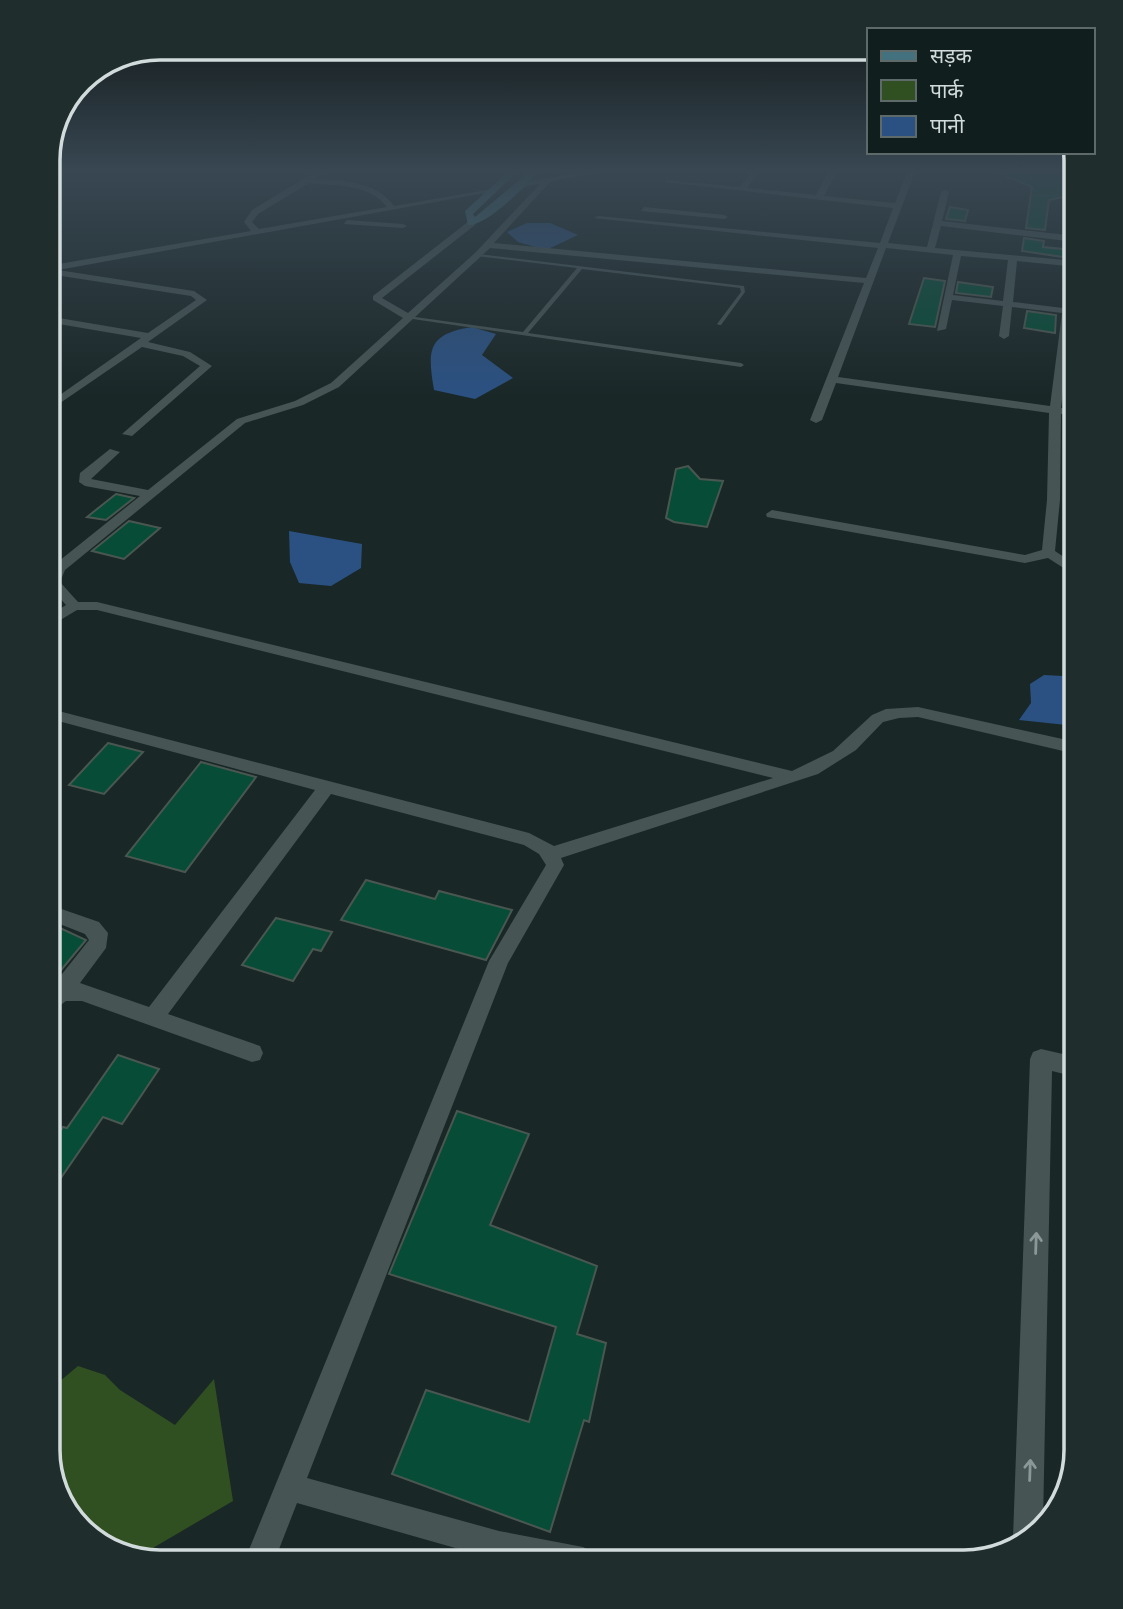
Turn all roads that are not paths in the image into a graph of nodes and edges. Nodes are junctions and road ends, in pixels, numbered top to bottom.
1 (178, 247) edge
2 (441, 247) edge
3 (487, 247) edge
4 (500, 247) edge
5 (881, 247) edge
6 (922, 247) edge
7 (931, 248) joint
8 (958, 251) junction
9 (478, 255) junction
10 (1013, 257) junction
11 (1064, 262) edge
12 (581, 267) junction
13 (60, 268) edge
14 (60, 272) edge
15 (869, 281) junction
16 (948, 297) junction
17 (1009, 304) junction
18 (1064, 311) edge
19 (408, 317) junction
20 (60, 322) edge
21 (719, 324) dead end
22 (941, 329) dead end
23 (525, 333) junction
24 (1004, 336) dead end
25 (152, 337) junction
26 (142, 344) junction
27 (1064, 361) edge
28 (741, 365) dead end
29 (832, 379) junction
30 (60, 400) edge
31 (1055, 410) junction
32 (1064, 411) edge
33 (817, 420) dead end
34 (128, 434) dead end
35 (114, 452) dead end
36 (150, 494) junction
37 (772, 514) dead end
38 (1048, 552) junction
39 (1064, 563) edge
40 (60, 568) edge
41 (60, 590) edge
42 (74, 606) junction
43 (60, 615) edge
44 (60, 716) edge
45 (1064, 745) edge
46 (793, 777) junction
47 (326, 788) junction
48 (551, 854) junction
49 (60, 916) edge
50 (60, 991) edge
51 (60, 998) edge
52 (152, 1019) junction
53 (252, 1053) dead end
54 (1064, 1063) edge
55 (289, 1487) junction
56 (1028, 1525) edge
57 (264, 1549) edge
58 (486, 1549) edge

1 - 13 street
2 - 19 street
3 - 9 street
4 - 15 street
5 - 15 street
6 - 7 street
7 - 8 street
8 - 10 street
8 - 16 street
9 - 12 lane
9 - 19 street
10 - 11 street
10 - 17 street
12 - 21 lane
12 - 23 lane
14 - 25 street
15 - 29 street
16 - 17 street
16 - 22 street
17 - 18 street
17 - 24 street
19 - 23 lane
19 - 36 street
20 - 25 street
23 - 28 lane
25 - 26 street
26 - 30 street
26 - 34 street
27 - 31 street
29 - 31 street
29 - 33 street
31 - 32 street
31 - 38 street
35 - 36 street
36 - 40 street
37 - 38 street
38 - 39 street
41 - 42 street
42 - 43 street
42 - 46 street
44 - 47 street
45 - 46 street
46 - 48 street
47 - 48 street
47 - 52 street
48 - 55 street
49 - 50 street
51 - 52 street
52 - 53 street
56 -> 54 street
55 - 57 street
55 - 58 street

